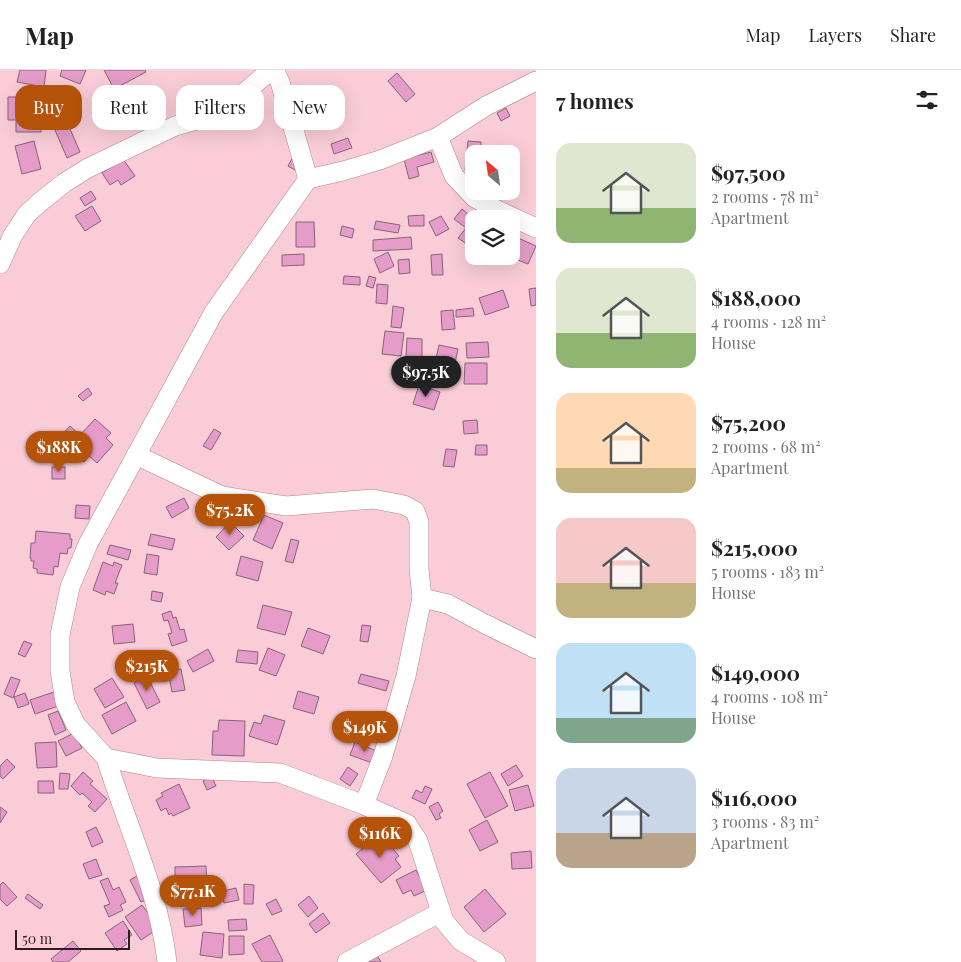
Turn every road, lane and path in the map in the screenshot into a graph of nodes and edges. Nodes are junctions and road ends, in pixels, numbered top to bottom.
1 (279, 73) edge
2 (536, 81) edge
3 (438, 137) junction
4 (308, 179) junction
5 (536, 228) edge
6 (0, 264) edge
7 (136, 456) junction
8 (422, 598) junction
9 (536, 649) edge
10 (106, 758) junction
11 (364, 805) junction
12 (441, 912) junction
13 (167, 962) edge
14 (347, 962) edge
15 (496, 962) edge

1 - 4 street
1 - 6 street
2 - 3 street
3 - 4 street
3 - 5 street
4 - 7 street
7 - 8 street
7 - 10 street
8 - 9 street
8 - 11 street
10 - 11 street
10 - 13 street
11 - 12 street
12 - 14 street
12 - 15 street

